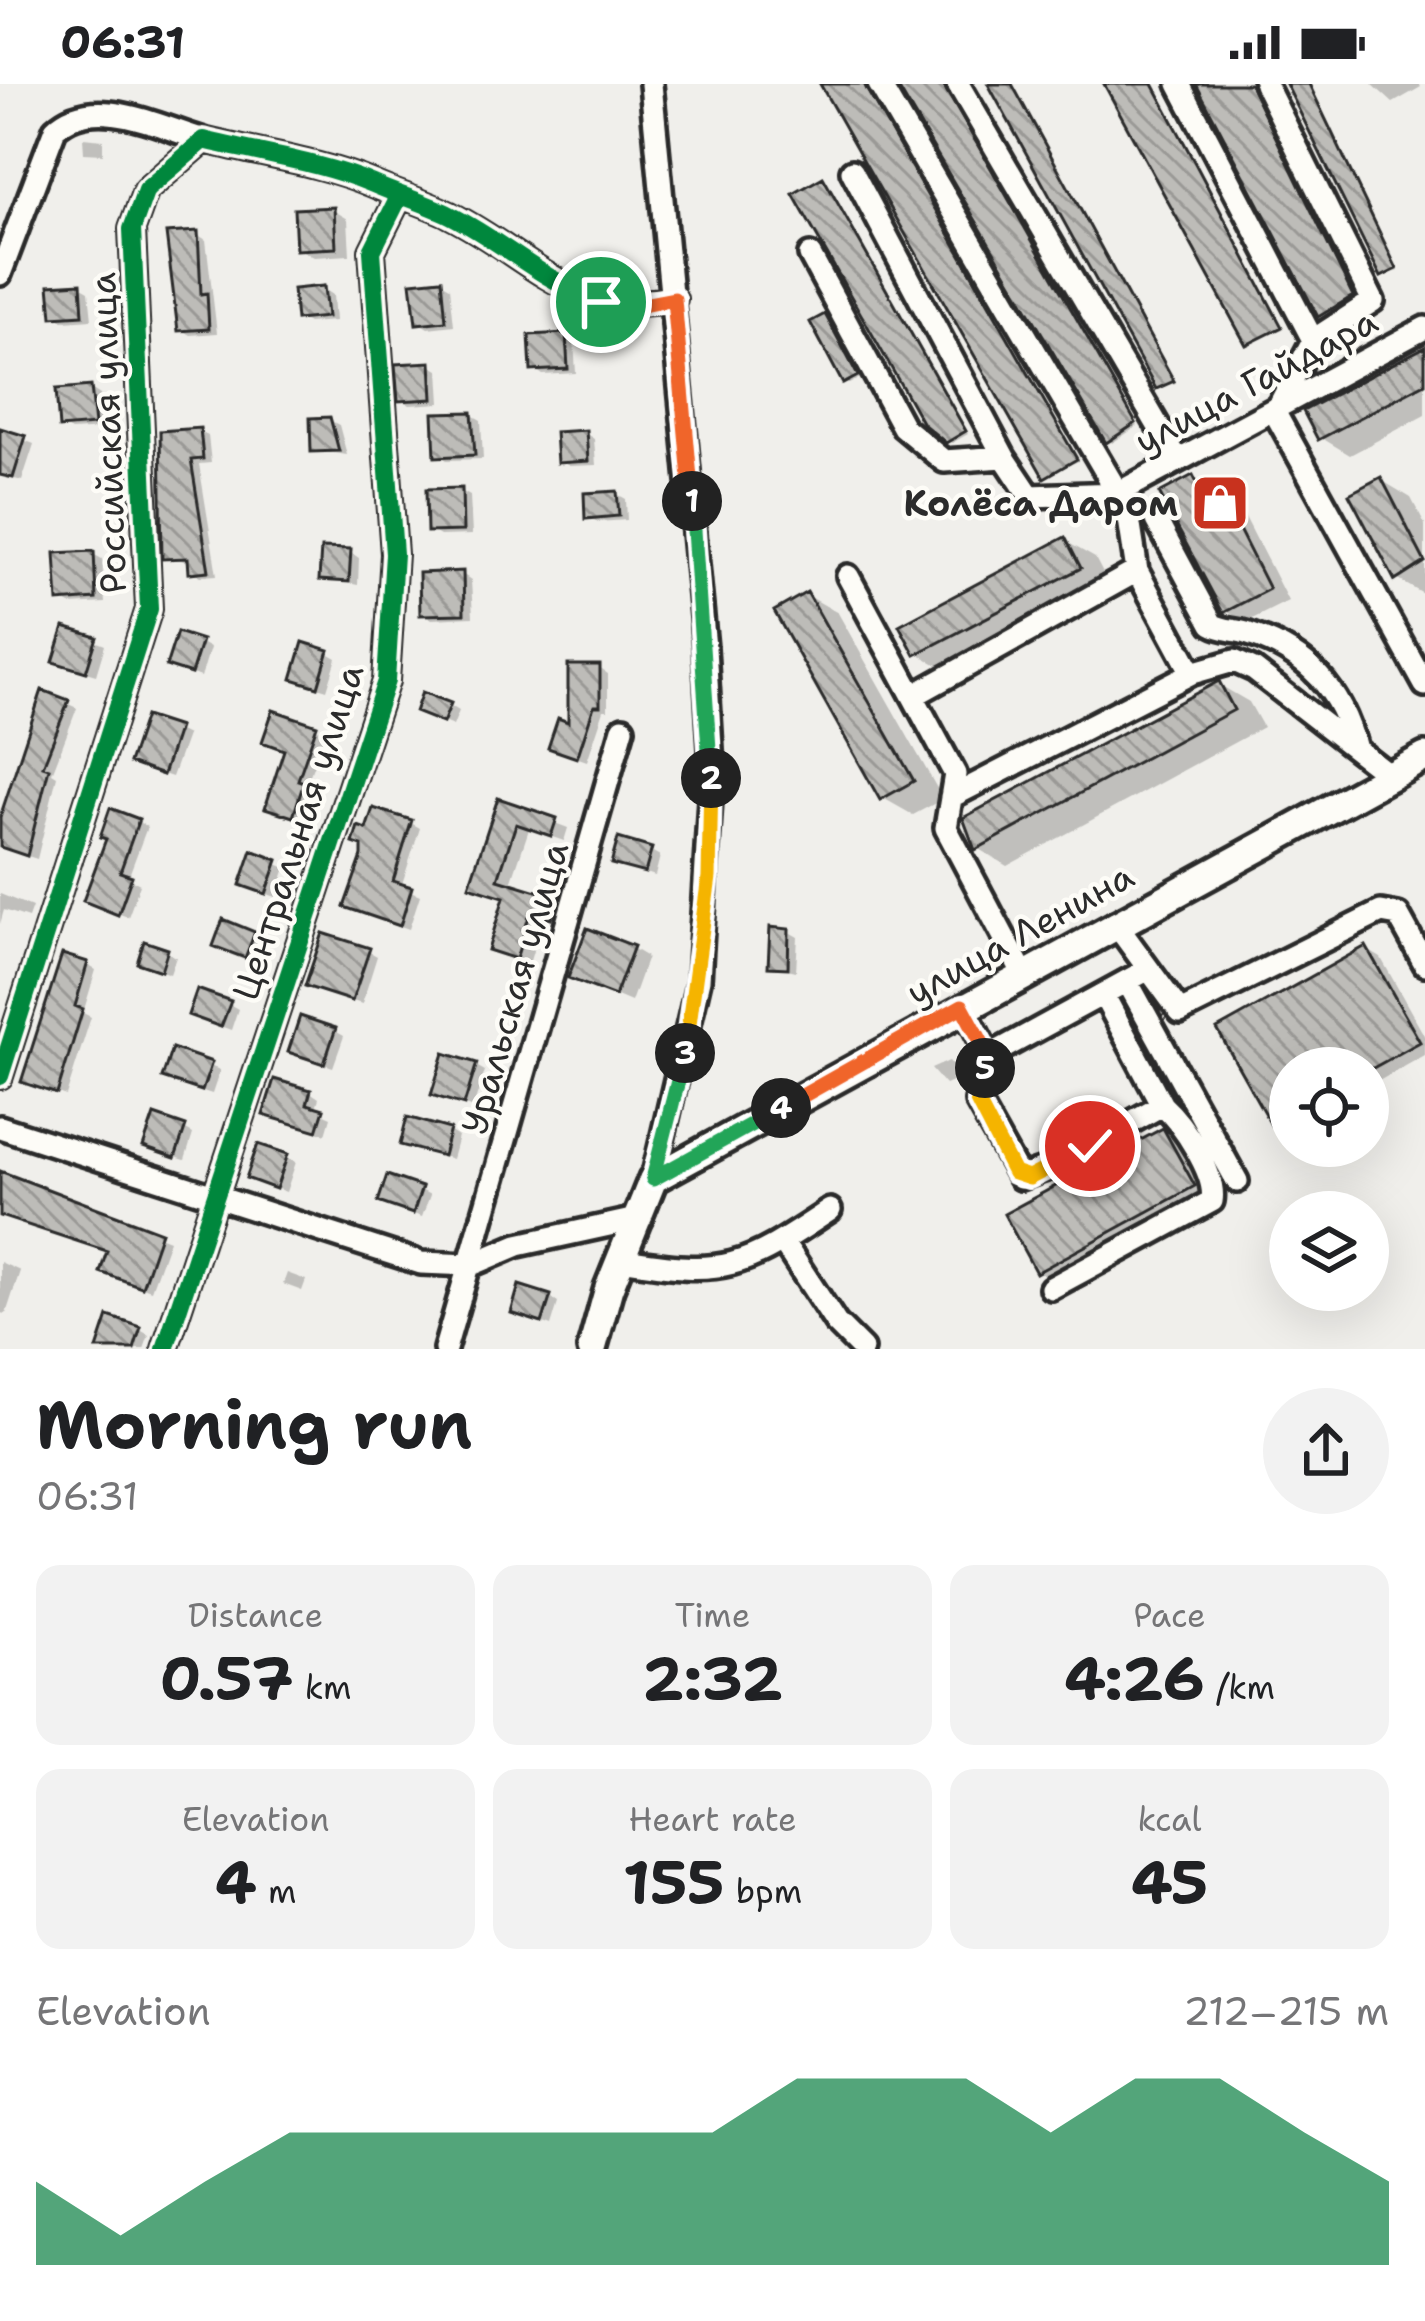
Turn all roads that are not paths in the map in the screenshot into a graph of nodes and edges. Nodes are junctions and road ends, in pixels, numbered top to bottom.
1 (651, 84) edge
2 (880, 84) edge
3 (958, 84) edge
4 (1179, 84) edge
5 (1264, 84) edge
6 (205, 140) junction
7 (852, 171) dead end
8 (399, 196) junction
9 (810, 255) dead end
10 (0, 274) edge
11 (674, 299) junction
12 (1425, 328) edge
13 (1313, 340) junction
14 (1275, 413) junction
15 (1004, 457) junction
16 (1178, 460) junction
17 (1118, 493) junction
18 (1156, 520) dead end
19 (1137, 572) junction
20 (848, 576) dead end
21 (1192, 673) junction
22 (1425, 685) edge
23 (913, 696) junction
24 (623, 728) dead end
25 (1356, 749) junction
26 (1425, 757) edge
27 (1389, 775) junction
28 (951, 797) junction
29 (1115, 923) junction
30 (1425, 964) edge
31 (1023, 973) junction
32 (1137, 975) junction
33 (1103, 994) junction
34 (962, 1006) junction
35 (989, 1056) junction
36 (0, 1076) edge
37 (1162, 1106) junction
38 (0, 1126) edge
39 (653, 1179) junction
40 (1237, 1180) dead end
41 (214, 1197) junction
42 (830, 1210) dead end
43 (640, 1218) junction
44 (783, 1242) junction
45 (621, 1259) junction
46 (471, 1265) junction
47 (1051, 1288) dead end
48 (165, 1349) edge
49 (445, 1349) edge
50 (592, 1349) edge
51 (862, 1349) edge

1 - 11 street
2 - 17 street
3 - 16 street
4 - 13 street
5 - 13 street
6 - 8 street
6 - 10 street
6 - 36 street, Российская улица
7 - 15 street
8 - 11 street
8 - 41 street, Центральная улица
9 - 15 street
11 - 39 street
12 - 14 street, улица Гайдара
13 - 14 street
14 - 16 street, улица Гайдара
14 - 22 street
15 - 17 street
16 - 17 street, улица Гайдара
17 - 19 street
18 - 25 street
19 - 21 street
19 - 23 street
20 - 23 street
21 - 25 street
21 - 28 street
23 - 28 street
24 - 46 street, Уральская улица
25 - 27 street
26 - 27 main road, улица Ленина
27 - 29 main road, улица Ленина
28 - 31 street
29 - 31 main road, улица Ленина
29 - 32 street
30 - 32 street
31 - 34 main road, улица Ленина
32 - 33 street
32 - 40 street
33 - 35 street
33 - 37 street
34 - 35 street
34 - 39 main road, улица Ленина
35 - 37 street
37 - 47 street
38 - 41 street
39 - 43 main road
41 - 46 street
41 - 48 street, Центральная улица
42 - 44 street
43 - 45 main road
43 - 46 street
44 - 45 street
44 - 51 street
45 - 50 main road
46 - 49 street, Уральская улица

